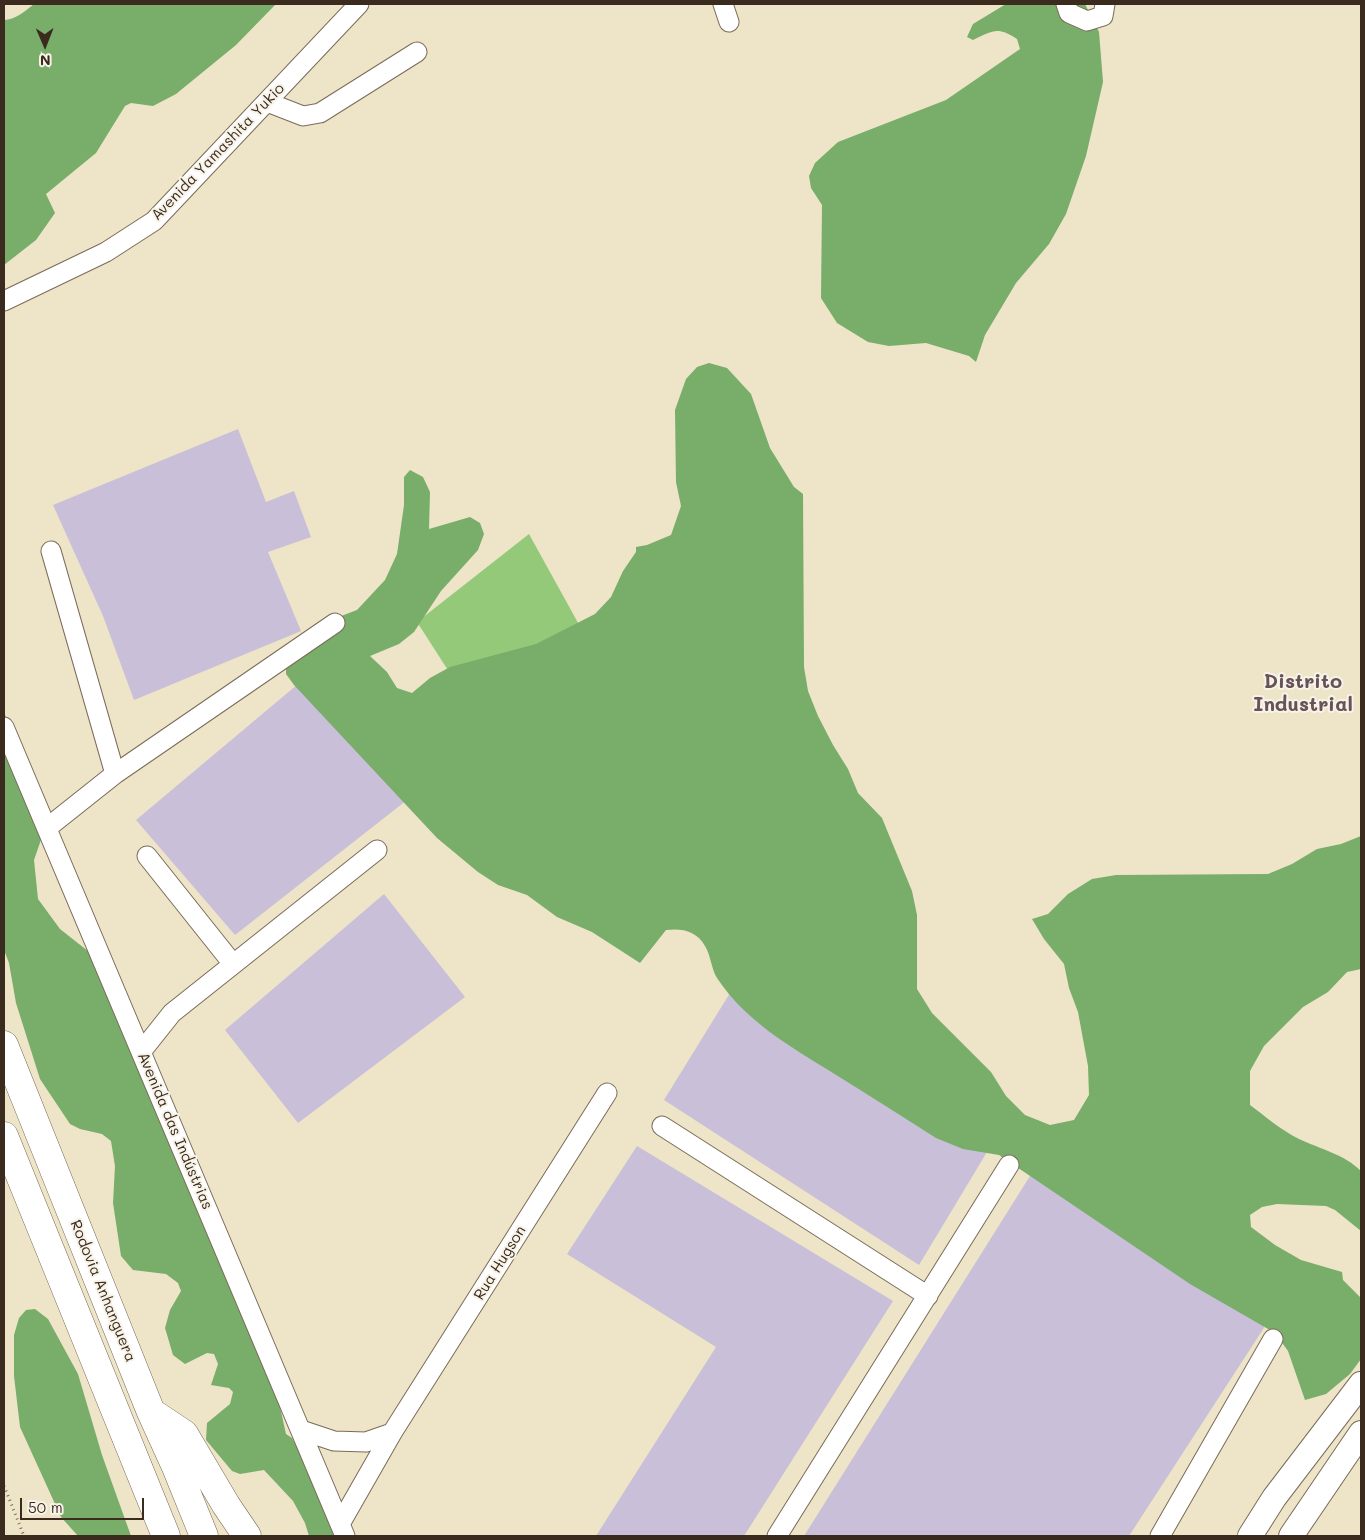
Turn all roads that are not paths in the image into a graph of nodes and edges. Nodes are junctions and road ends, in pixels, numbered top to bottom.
1 (359, 4) edge
2 (1066, 4) edge
3 (1105, 4) edge
4 (417, 52) dead end
5 (267, 102) junction
6 (4, 301) edge
7 (51, 551) dead end
8 (335, 623) dead end
9 (4, 727) edge
10 (115, 774) junction
11 (47, 828) junction
12 (377, 850) dead end
13 (148, 856) dead end
14 (233, 964) junction
15 (4, 1045) edge
16 (141, 1052) junction
17 (607, 1093) dead end
18 (662, 1126) dead end
19 (4, 1136) edge
20 (1009, 1165) dead end
21 (928, 1296) junction
22 (1273, 1339) dead end
23 (1361, 1384) edge
24 (151, 1412) junction
25 (301, 1430) junction
26 (392, 1432) junction
27 (1361, 1433) edge
28 (1274, 1498) junction
29 (1304, 1515) junction
30 (343, 1530) edge
31 (166, 1536) edge
32 (204, 1536) edge
33 (247, 1536) edge
34 (777, 1536) edge
35 (1160, 1536) edge
36 (1250, 1536) edge
37 (1291, 1536) edge

1 - 5 street, Avenida Yamashita Yukio
2 - 3 street
4 - 5 street
5 - 6 street, Avenida Yamashita Yukio
7 - 10 street
8 - 10 street
9 - 11 street, Avenida das Indústrias
10 - 11 street
11 - 16 street, Avenida das Indústrias
12 - 14 street
13 - 14 street
14 - 16 street
15 - 24 highway, Rodovia Anhanguera
16 - 25 street, Avenida das Indústrias
17 - 26 street, Rua Hugson
18 - 21 street
19 - 31 highway
20 - 21 street
21 - 34 street
22 - 35 street
23 - 28 main road
24 - 32 highway, Rodovia Anhanguera
24 - 33 highway
25 - 26 street
25 - 30 street, Avenida das Indústrias
26 - 30 street, Rua Hugson
27 - 29 main road
28 - 29 main road
28 - 36 main road
29 - 37 main road

